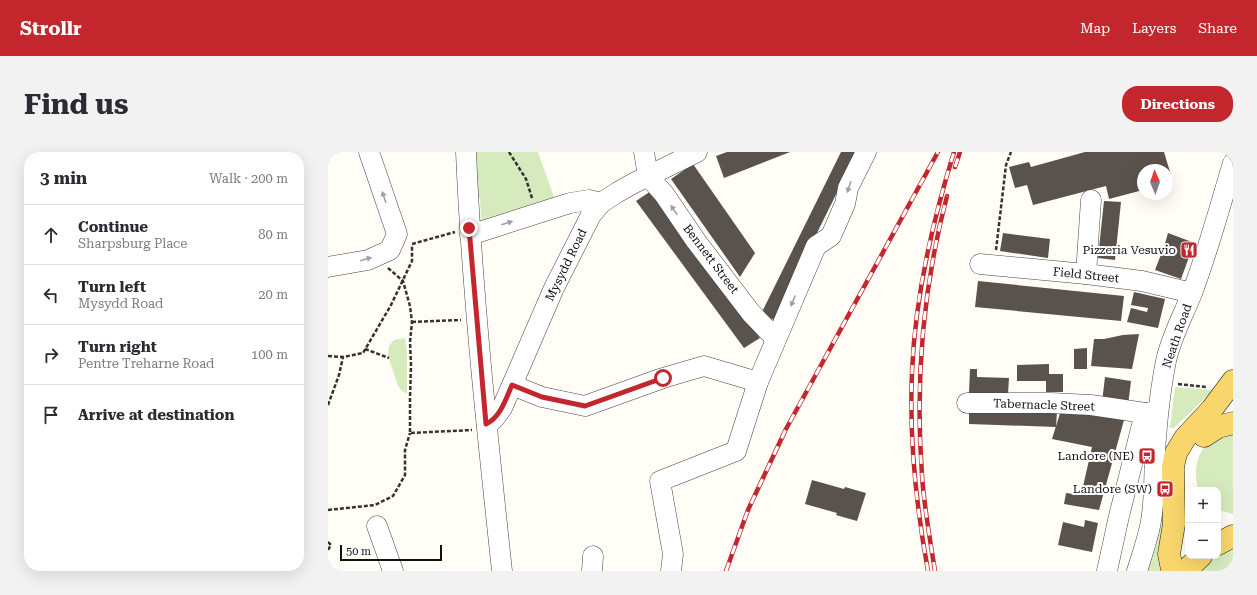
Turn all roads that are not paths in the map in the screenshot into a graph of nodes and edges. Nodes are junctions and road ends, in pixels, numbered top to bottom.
1 (369, 152) edge
2 (466, 152) edge
3 (644, 152) edge
4 (697, 152) edge
5 (866, 152) edge
6 (1233, 163) edge
7 (648, 176) junction
8 (1091, 200) dead end
9 (601, 203) junction
10 (470, 231) junction
11 (980, 264) dead end
12 (328, 267) edge
13 (1086, 274) junction
14 (1192, 293) junction
15 (776, 339) junction
16 (1233, 381) edge
17 (758, 382) junction
18 (512, 385) junction
19 (1233, 396) edge
20 (967, 403) dead end
21 (1152, 411) junction
22 (1233, 423) edge
23 (487, 426) junction
24 (1204, 436) junction
25 (1188, 487) edge
26 (1187, 523) edge
27 (377, 526) dead end
28 (1221, 526) edge
29 (1233, 529) edge
30 (1233, 536) edge
31 (1221, 542) edge
32 (1196, 559) edge
33 (387, 568) edge
34 (1102, 569) edge
35 (1176, 570) edge
36 (502, 571) edge
37 (671, 571) edge
38 (1137, 571) edge

12 -> 1 street
2 - 10 street
3 - 7 street
4 - 7 street, Mysydd Road
5 -> 15 street
6 - 14 street, Neath Road
7 - 9 street, Mysydd Road
15 -> 7 street, Bennett Street
8 - 13 street
10 -> 9 street
9 - 18 street, Mysydd Road
10 - 23 street
11 - 13 street, Field Street
13 - 14 street, Field Street
14 - 21 street, Neath Road
15 - 17 street
16 - 35 main road
17 - 18 street
17 - 37 street
18 - 23 street, Mysydd Road
19 - 24 main road
20 - 21 street, Tabernacle Street
21 - 34 street, Neath Road
21 - 38 street
22 - 24 main road
23 - 36 street
24 - 25 main road
26 - 35 main road
27 - 33 street
28 - 29 main road
30 - 31 main road
32 - 35 main road

